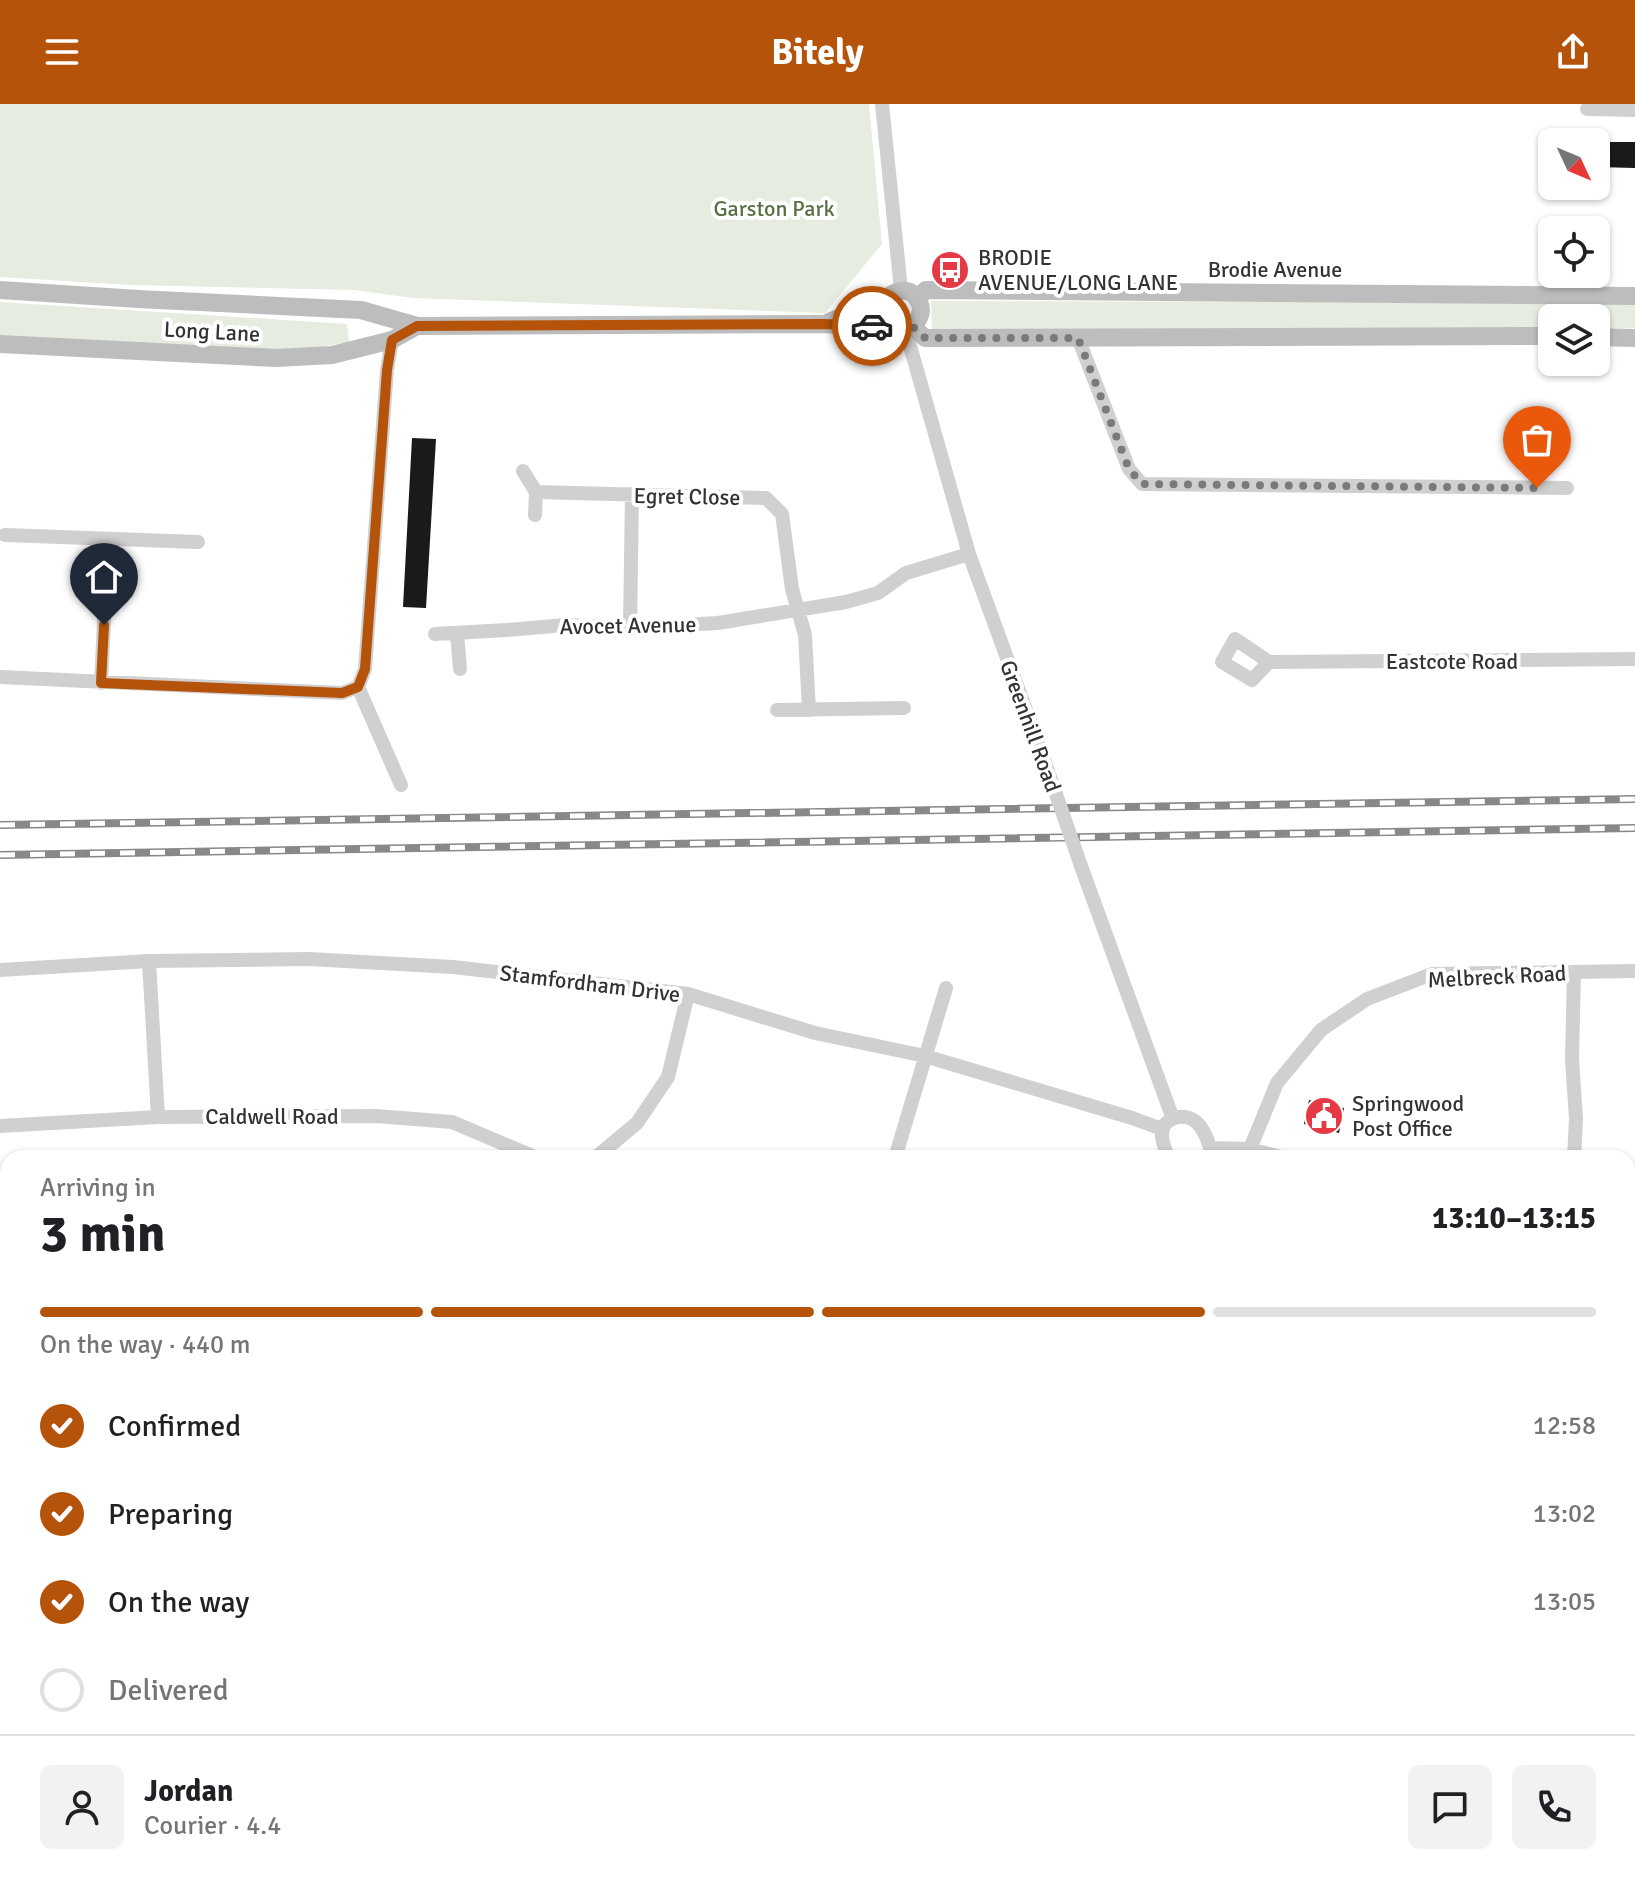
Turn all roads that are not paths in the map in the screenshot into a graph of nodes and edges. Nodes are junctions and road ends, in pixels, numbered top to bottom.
1 (882, 104) edge
2 (1587, 109) dead end
3 (1635, 110) edge
4 (0, 290) edge
5 (1563, 294) junction
6 (901, 296) junction
7 (1635, 296) edge
8 (1563, 304) edge
9 (823, 324) junction
10 (417, 326) junction
11 (904, 327) junction
12 (1538, 336) edge
13 (1610, 337) edge
14 (1078, 338) junction
15 (1635, 338) edge
16 (392, 340) junction
17 (0, 344) edge
18 (523, 471) dead end
19 (1567, 488) dead end
20 (536, 492) junction
21 (632, 494) junction
22 (535, 515) dead end
23 (5, 535) dead end
24 (108, 539) junction
25 (198, 542) dead end
26 (969, 554) junction
27 (798, 610) junction
28 (630, 628) junction
29 (457, 633) junction
30 (435, 634) dead end
31 (1635, 659) edge
32 (1269, 662) dead end
33 (460, 669) dead end
34 (0, 677) edge
35 (101, 683) junction
36 (358, 687) junction
37 (904, 708) dead end
38 (777, 710) dead end
39 (809, 710) junction
40 (401, 785) dead end
41 (149, 961) junction
42 (0, 970) edge
43 (1635, 971) edge
44 (1574, 972) junction
45 (946, 988) dead end
46 (688, 994) junction
47 (925, 1056) junction
48 (158, 1117) junction
49 (1168, 1124) junction
50 (0, 1126) edge
51 (1250, 1149) junction
52 (518, 1150) edge
53 (605, 1150) edge
54 (897, 1150) edge
55 (1165, 1150) edge
56 (1211, 1150) edge
57 (1240, 1150) edge
58 (1254, 1150) edge
59 (1574, 1150) edge

1 - 6 street
2 - 3 street
4 - 10 street, Long Lane
5 - 6 street, Brodie Avenue
5 - 7 street, Brodie Avenue
5 - 8 street
6 - 9 street, Long Lane
6 - 11 street
6 - 11 street
9 - 10 street, Long Lane
9 - 11 street, Long Lane
10 - 16 street, Long Lane
11 - 14 street
11 - 26 street, Greenhill Road
12 - 14 street
13 - 15 street
14 - 19 street
16 - 17 street, Long Lane
16 - 36 street
18 - 20 street
20 - 21 street, Egret Close
20 - 22 street
21 - 27 street, Egret Close
21 - 28 street
23 - 24 street
24 - 25 street
24 - 35 street
26 - 27 street, Avocet Avenue
26 - 49 street, Greenhill Road, bridge
27 - 28 street, Avocet Avenue
27 - 39 street
28 - 29 street, Avocet Avenue
29 - 30 street, Avocet Avenue
29 - 33 street
31 - 32 street, Eastcote Road
34 - 35 street
35 - 36 street
36 - 40 street
37 - 39 street
38 - 39 street
41 - 42 street, Stamfordham Drive
41 - 46 street, Stamfordham Drive
41 - 48 street
43 - 44 street, Melbreck Road
44 - 51 street, Melbreck Road
44 - 59 street
45 - 47 street
46 - 47 street, Stamfordham Drive
46 - 53 street
47 - 49 street, Stamfordham Drive
47 - 54 street
48 - 50 street, Caldwell Road
48 - 52 street, Caldwell Road
49 - 55 street, Greenhill Road
49 - 56 street, Stamfordham Drive
51 - 57 street
51 - 58 street

